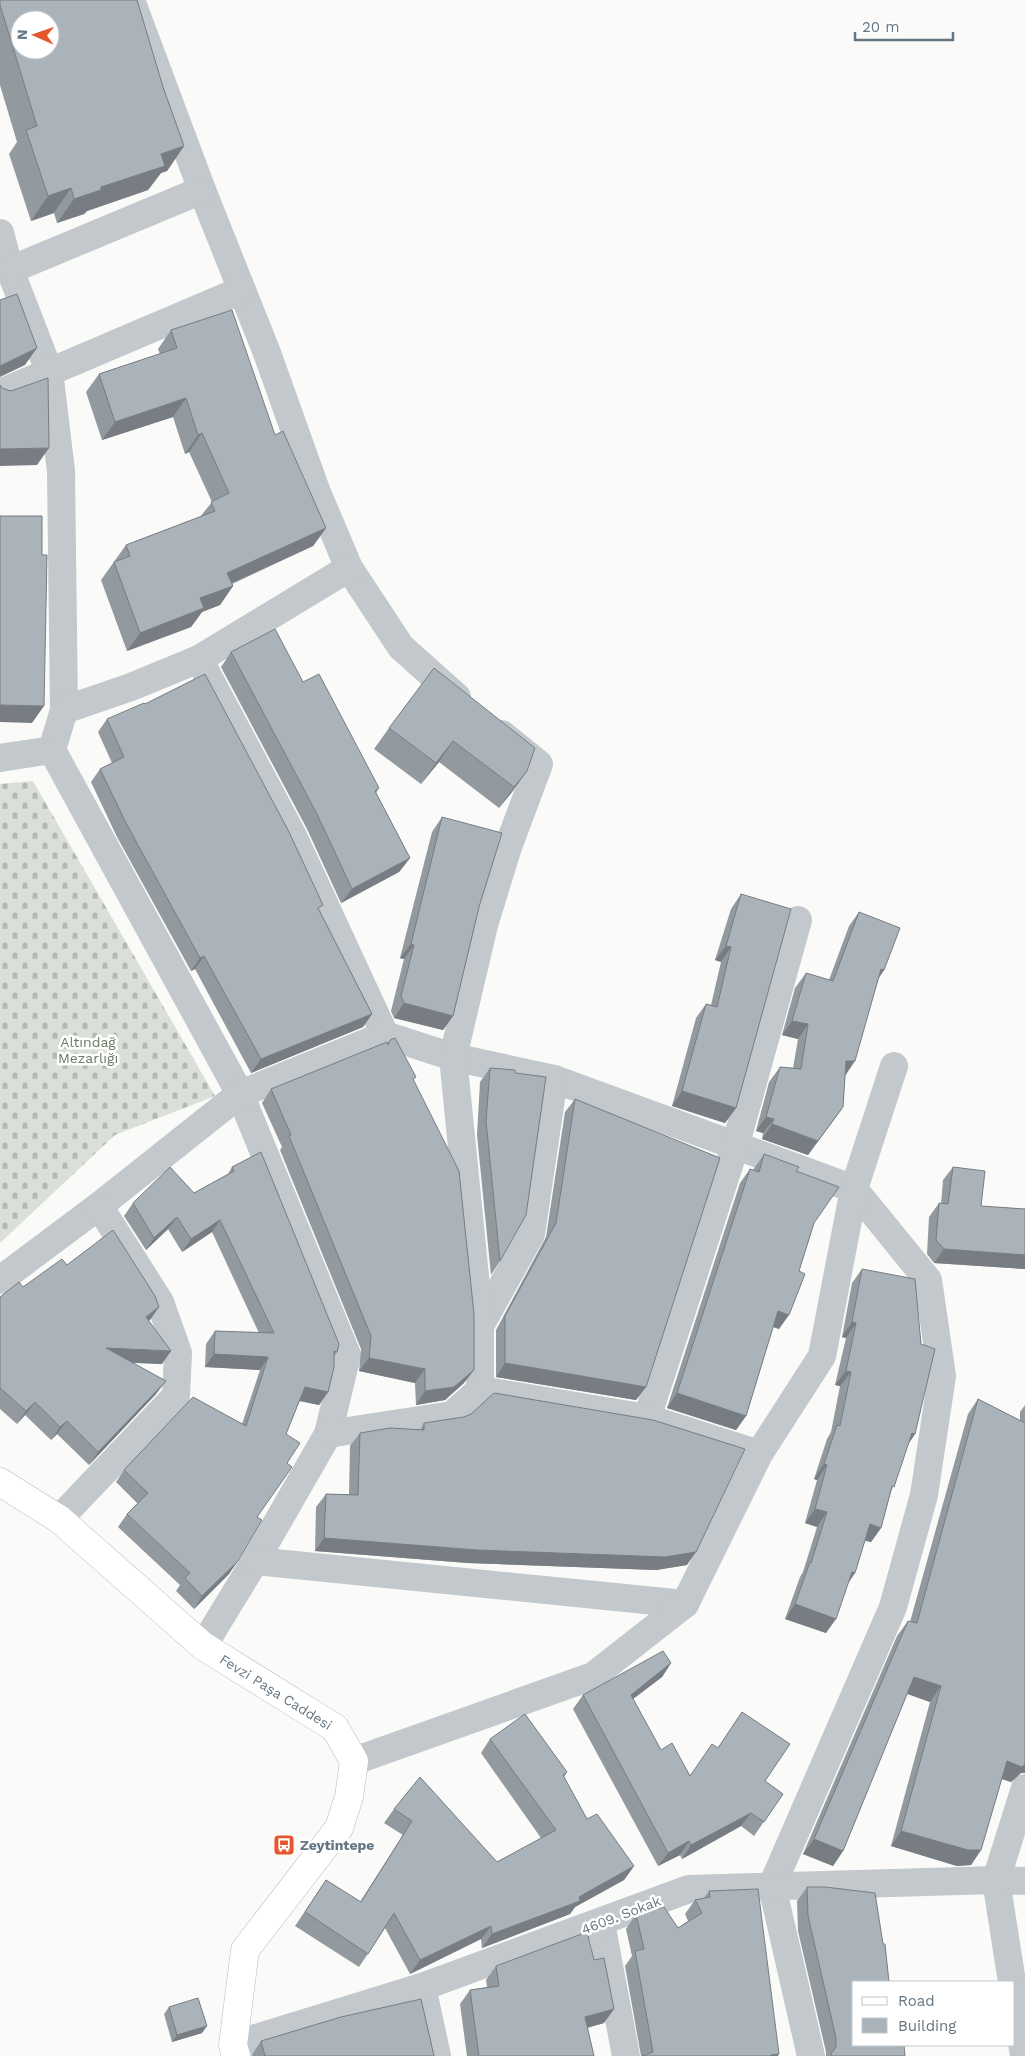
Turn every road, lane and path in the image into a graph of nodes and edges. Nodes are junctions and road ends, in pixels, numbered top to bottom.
1 (131, 0) edge
2 (202, 190) junction
3 (0, 233) edge
4 (5, 264) edge
5 (242, 290) junction
6 (49, 371) junction
7 (0, 393) edge
8 (349, 568) junction
9 (199, 659) junction
10 (64, 710) junction
11 (52, 750) junction
12 (0, 758) edge
13 (798, 920) dead end
14 (385, 1035) junction
15 (453, 1057) junction
16 (894, 1066) dead end
17 (554, 1079) junction
18 (240, 1094) junction
19 (735, 1147) junction
20 (854, 1189) junction
21 (99, 1206) junction
22 (0, 1280) edge
23 (480, 1326) junction
24 (480, 1390) junction
25 (646, 1418) junction
26 (328, 1434) junction
27 (759, 1454) junction
28 (0, 1482) edge
29 (59, 1519) junction
30 (255, 1561) junction
31 (685, 1604) junction
32 (203, 1646) junction
33 (354, 1760) junction
34 (1025, 1788) edge
35 (996, 1880) junction
36 (1025, 1882) edge
37 (772, 1886) junction
38 (601, 1923) junction
39 (1012, 1981) edge
40 (422, 1987) junction
41 (1015, 1998) edge
42 (235, 2051) edge
43 (437, 2056) edge
44 (626, 2056) edge
45 (811, 2056) edge
46 (1024, 2056) edge

1 - 2 street
2 - 4 street
2 - 5 street
3 - 4 street
4 - 6 street
5 - 6 street
5 - 8 street
6 - 7 street
6 - 10 street
8 - 9 street
8 - 15 street
9 - 10 street
9 - 14 street
10 - 11 street
11 - 12 street
11 - 18 street
13 - 19 street
14 - 15 street
14 - 18 street
15 - 17 street
15 - 23 street
16 - 20 street
17 - 19 street
17 - 23 street
18 - 21 street
18 - 26 street
19 - 20 street
19 - 25 street
20 - 27 street
20 - 37 street
21 - 22 street
21 - 29 street
23 - 24 street
24 - 25 street
24 - 26 street
25 - 27 street
26 - 30 street
27 - 31 street
28 - 29 street, Fevzi Paşa Caddesi
29 - 32 street, Fevzi Paşa Caddesi
30 - 31 street
30 - 32 street
31 - 33 street
32 - 33 street, Fevzi Paşa Caddesi
33 - 42 street
34 - 35 street
35 - 36 street, 4609. Sokak
35 - 37 street, 4609. Sokak
35 - 39 street
37 - 38 street, 4609. Sokak
37 - 45 street
38 - 40 street, 4609. Sokak
38 - 44 street
40 - 42 street, 4609. Sokak
40 - 43 street
41 - 46 street

